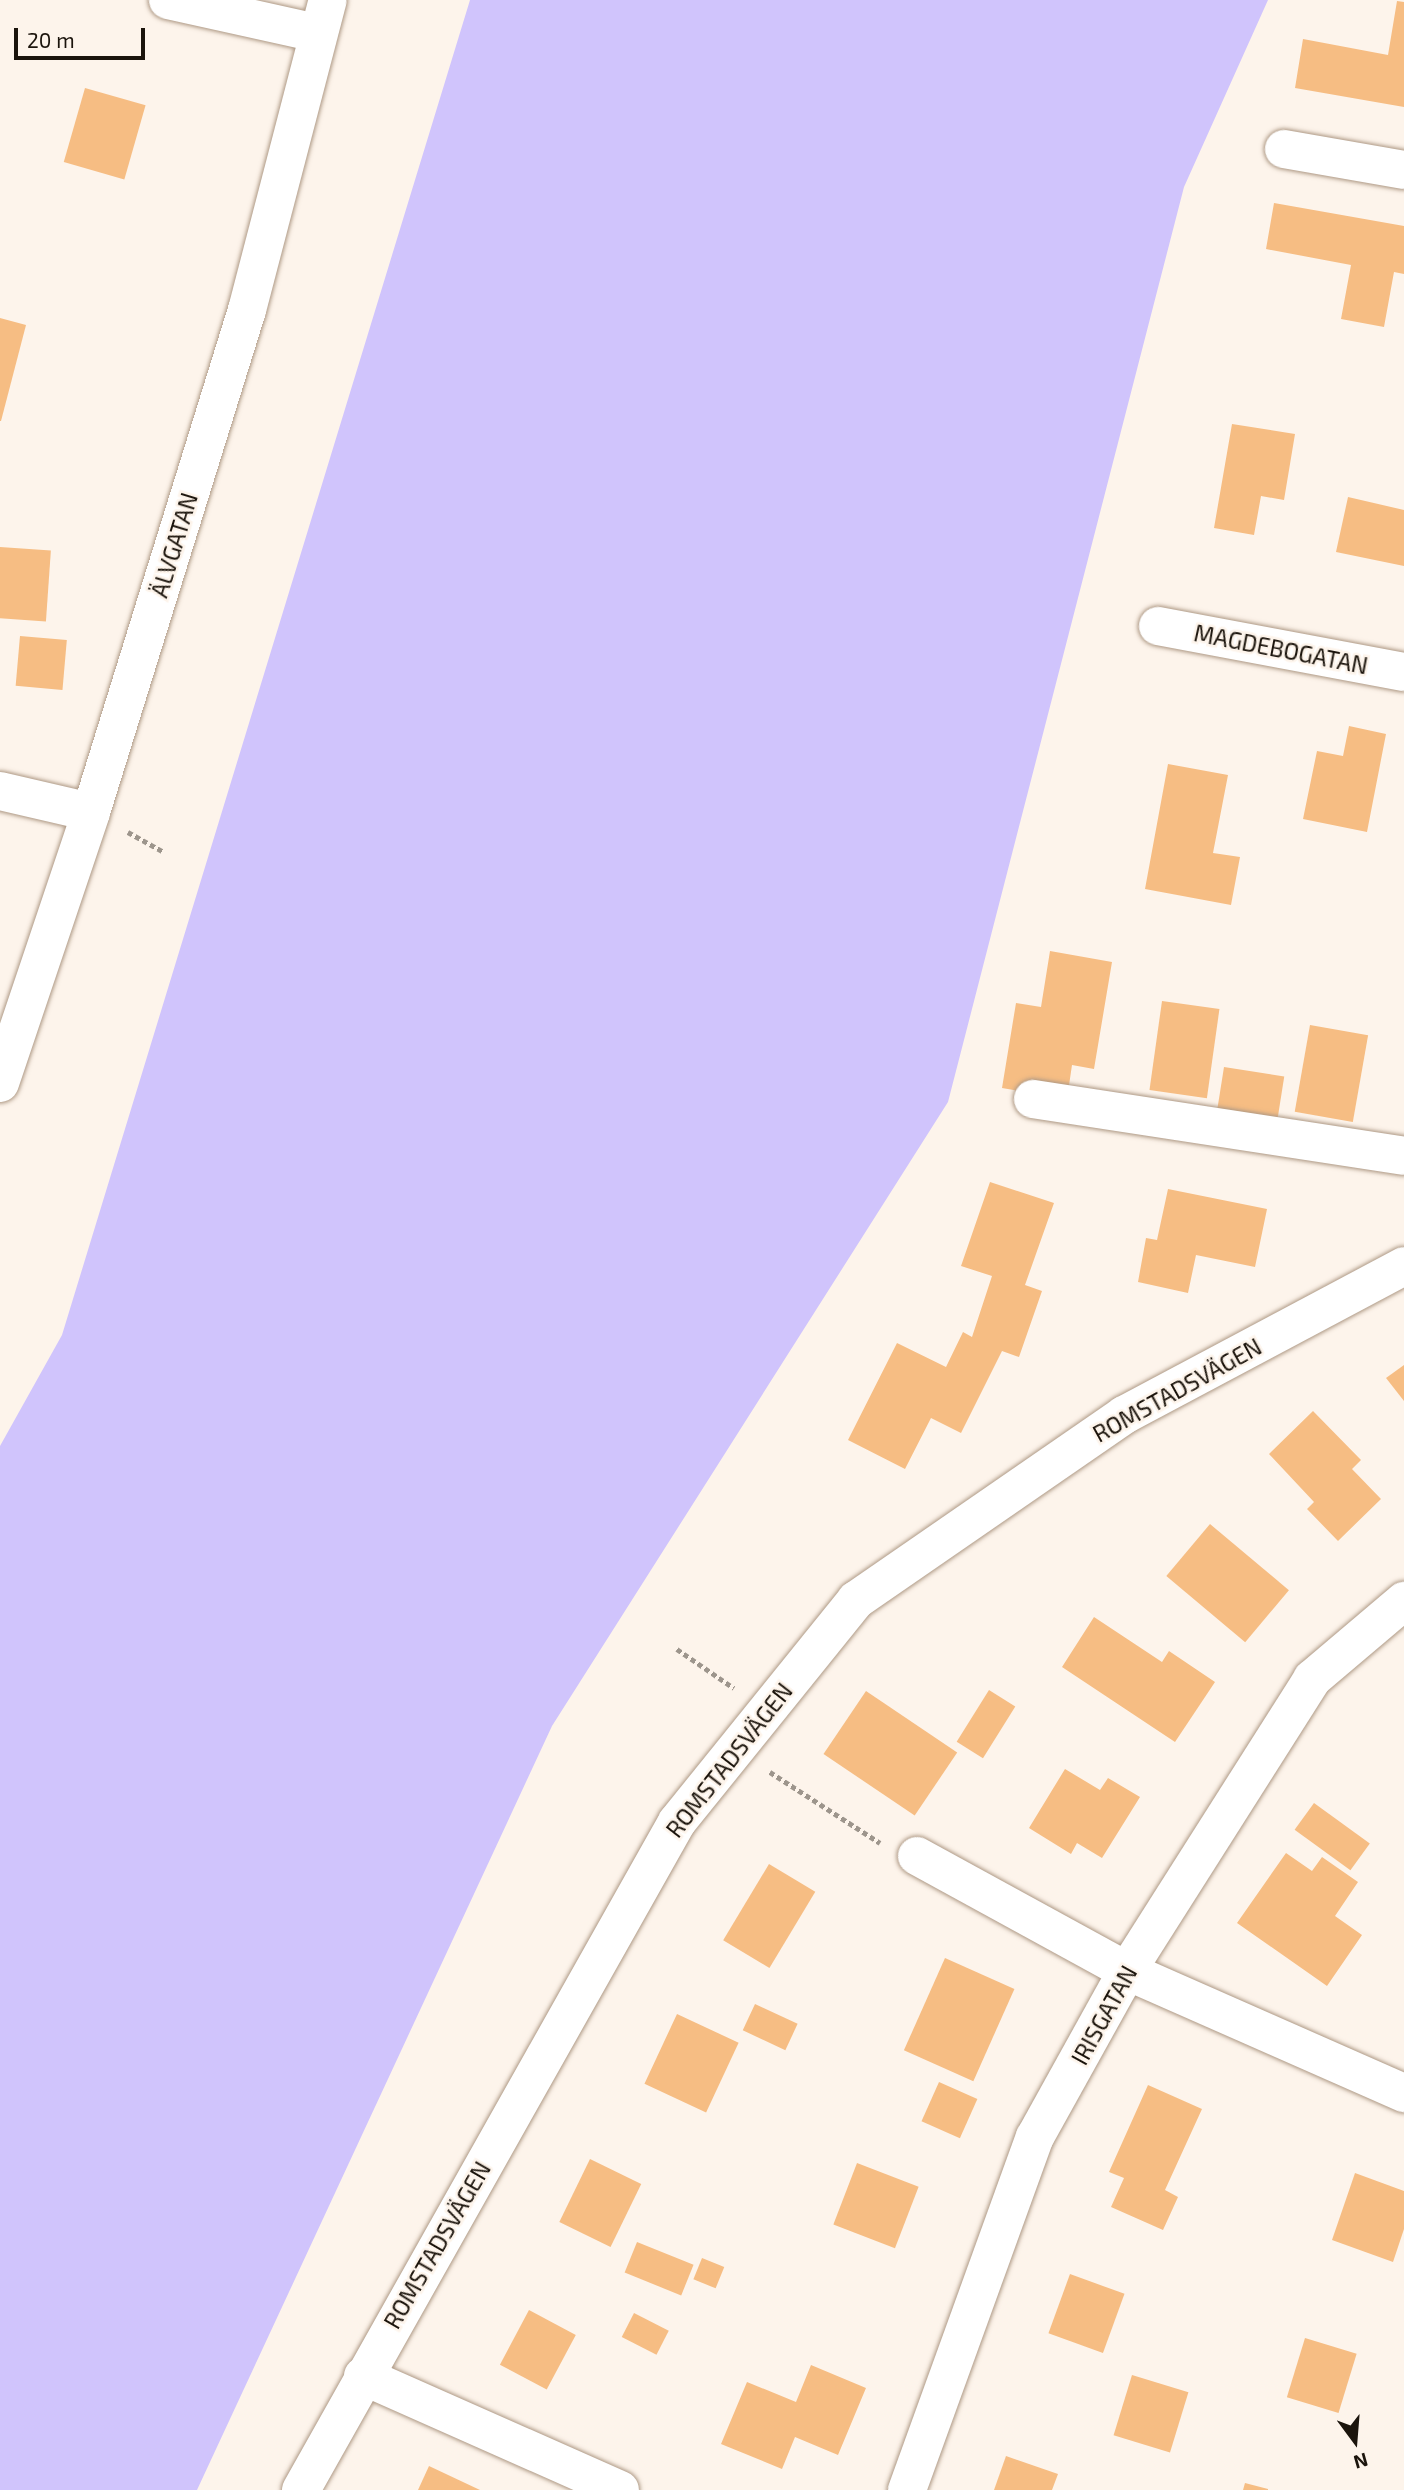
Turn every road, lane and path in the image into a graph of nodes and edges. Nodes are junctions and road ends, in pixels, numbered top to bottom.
1 (168, 0) edge
2 (323, 17) edge
3 (1284, 149) dead end
4 (1404, 170) edge
5 (1158, 625) dead end
6 (1404, 671) edge
7 (0, 791) edge
8 (91, 812) junction
9 (0, 1083) edge
10 (1033, 1099) dead end
11 (1404, 1156) edge
12 (1404, 1266) edge
13 (1404, 1601) edge
14 (677, 1649) dead end
15 (768, 1710) junction
16 (736, 1749) junction
17 (917, 1856) joint
18 (1128, 1971) junction
19 (1404, 2093) edge
20 (363, 2376) junction
21 (301, 2490) edge
22 (620, 2490) edge
23 (907, 2490) edge

1 - 2 street
2 - 8 street, ÄLVGATAN
3 - 4 street
5 - 6 street, MAGDEBOGATAN
7 - 8 street
8 - 9 street, ÄLVGATAN
10 - 11 street
12 - 15 street, ROMSTADSVÄGEN
13 - 18 street, IRISGATAN
14 - 15 path
15 - 16 street, ROMSTADSVÄGEN
16 - 17 path
16 - 20 street, ROMSTADSVÄGEN
17 - 18 street
18 - 19 street
18 - 23 street, IRISGATAN
20 - 21 street, ROMSTADSVÄGEN
20 - 22 street

